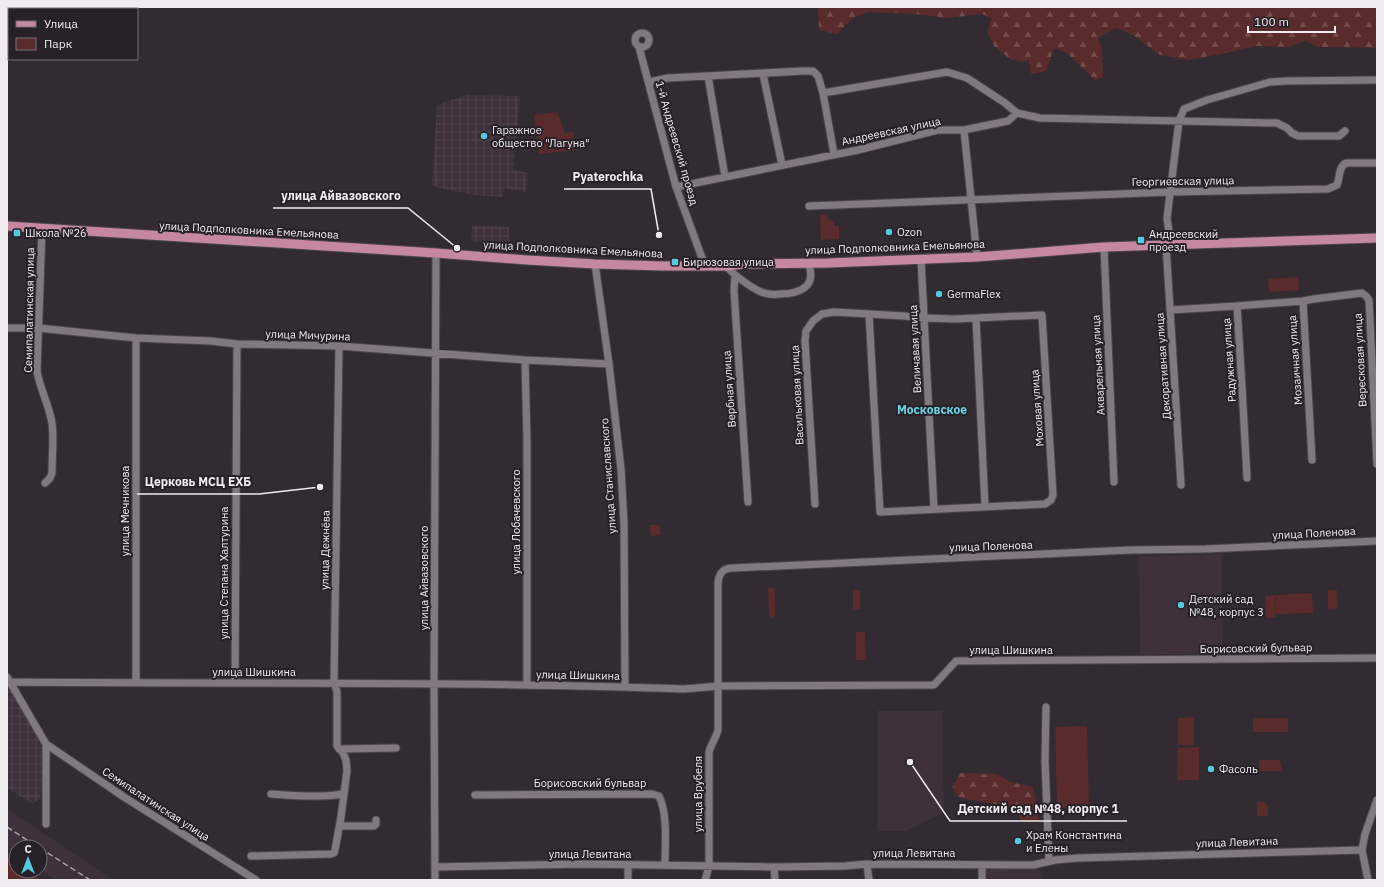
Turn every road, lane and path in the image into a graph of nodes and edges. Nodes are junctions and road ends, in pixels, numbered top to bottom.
1 (639, 47) dead end
2 (763, 74) junction
3 (708, 76) junction
4 (1377, 80) edge
5 (649, 82) junction
6 (822, 93) junction
7 (1017, 113) junction
8 (1179, 121) junction
9 (964, 130) junction
10 (1345, 131) dead end
11 (834, 154) junction
12 (1377, 163) edge
13 (782, 165) junction
14 (724, 177) junction
15 (676, 187) junction
16 (1171, 192) junction
17 (971, 199) junction
18 (809, 206) dead end
19 (7, 226) edge
20 (42, 229) junction
21 (1377, 238) edge
22 (1169, 245) junction
23 (1104, 247) junction
24 (436, 253) junction
25 (977, 257) junction
26 (921, 259) junction
27 (808, 263) junction
28 (595, 264) junction
29 (705, 266) junction
30 (726, 266) junction
31 (735, 275) junction
32 (1303, 301) junction
33 (1236, 306) junction
34 (1170, 310) junction
35 (869, 314) junction
36 (924, 318) junction
37 (976, 318) junction
38 (7, 328) edge
39 (38, 328) junction
40 (136, 338) junction
41 (237, 344) junction
42 (339, 346) junction
43 (436, 353) junction
44 (526, 360) junction
45 (609, 364) junction
46 (1312, 460) dead end
47 (1377, 464) edge
48 (1247, 478) dead end
49 (1114, 482) dead end
50 (45, 483) dead end
51 (1182, 485) dead end
52 (748, 502) dead end
53 (815, 504) dead end
54 (985, 506) junction
55 (934, 509) junction
56 (1377, 541) edge
57 (1377, 658) edge
58 (1135, 661) joint
59 (8, 679) edge
60 (334, 682) junction
61 (136, 683) junction
62 (235, 683) junction
63 (434, 684) junction
64 (527, 685) junction
65 (719, 686) junction
66 (624, 687) junction
67 (1046, 707) dead end
68 (46, 744) junction
69 (396, 748) dead end
70 (339, 749) junction
71 (344, 793) junction
72 (271, 794) dead end
73 (475, 795) dead end
74 (1377, 800) edge
75 (376, 820) dead end
76 (46, 824) dead end
77 (340, 826) junction
78 (1362, 850) junction
79 (251, 856) dead end
80 (1049, 862) junction
81 (868, 864) junction
82 (628, 865) junction
83 (665, 865) junction
84 (982, 865) junction
85 (435, 867) junction
86 (709, 867) junction
87 (774, 867) junction
88 (256, 880) edge
89 (435, 880) edge
90 (628, 880) edge
91 (705, 880) edge
92 (775, 880) edge
93 (869, 880) edge
94 (982, 880) edge
95 (1368, 880) edge

1 - 5 street, 1-й Андреевский проезд
2 - 3 street
2 - 6 street
2 - 13 street
3 - 5 street
3 - 14 street
4 - 8 street
5 - 15 street, 1-й Андреевский проезд
6 - 7 street
6 - 11 street
7 - 8 street
7 - 9 street, Андреевская улица
8 - 10 street
8 - 16 street, Декоративная улица
9 - 11 street, Андреевская улица
9 - 17 street
11 - 13 street, Андреевская улица
12 - 16 street, Георгиевская улица
13 - 14 street, Андреевская улица
14 - 15 street, Андреевская улица
15 - 29 street, 1-й Андреевский проезд
16 - 17 street, Георгиевская улица
16 - 22 street, Декоративная улица
17 - 18 street, Георгиевская улица
17 - 25 street
19 - 20 main road, улица Подполковника Емельянова
20 - 24 main road, улица Подполковника Емельянова
20 - 39 street, Семипалатинская улица
21 - 22 main road, улица Подполковника Емельянова
22 - 23 main road, улица Подполковника Емельянова
22 - 34 street, Декоративная улица
23 - 25 main road, улица Подполковника Емельянова
23 - 49 street, Акварельная улица
24 - 28 main road, улица Подполковника Емельянова
24 - 43 street, улица Айвазовского
25 - 26 main road, улица Подполковника Емельянова
26 - 27 main road, улица Подполковника Емельянова
26 - 36 street, Величавая улица
27 - 30 main road, улица Подполковника Емельянова
27 - 31 street
28 - 29 main road, улица Подполковника Емельянова
28 - 45 street, улица Станиславского
29 - 30 main road, улица Подполковника Емельянова
30 - 31 street
31 - 52 street, Вербная улица
32 - 33 street, Мозаичная улица
32 - 46 street, Мозаичная улица
32 - 47 street, Вересковая улица
33 - 34 street, Радужная улица
33 - 48 street, Радужная улица
34 - 51 street, Декоративная улица
35 - 36 street, Моховая улица
35 - 53 street, Васильковая улица
35 - 55 street, Моховая улица
36 - 37 street, Моховая улица
36 - 55 street, Величавая улица
37 - 54 street
37 - 54 street, Моховая улица
38 - 39 street, улица Мичурина
39 - 40 street, улица Мичурина
39 - 50 street, Семипалатинская улица
40 - 41 street, улица Мичурина
40 - 61 street, улица Мечникова
41 - 42 street, улица Мичурина
41 - 62 street, улица Степана Халтурина
42 - 43 street, улица Мичурина
42 - 60 street, улица Дежнёва
43 - 44 street, улица Мичурина
43 - 63 street, улица Айвазовского
44 - 45 street, улица Мичурина
44 - 64 street, улица Лобачевского
45 - 66 street, улица Станиславского
54 - 55 street, Моховая улица
56 - 65 street, улица Поленова
57 - 58 street, Борисовский бульвар
58 - 65 street, улица Шишкина
59 - 61 street, улица Шишкина
59 - 68 street
60 - 62 street, улица Шишкина
60 - 63 street, улица Шишкина
60 - 70 street, улица Дежнёва
61 - 62 street, улица Шишкина
63 - 64 street, улица Шишкина
63 - 85 street, улица Айвазовского
64 - 66 street, улица Шишкина
65 - 66 street, улица Шишкина
65 - 86 street, улица Врубеля
67 - 80 street
68 - 76 street
68 - 88 street, Семипалатинская улица
69 - 70 street
70 - 71 street, улица Дежнёва
71 - 72 street
71 - 77 street, улица Дежнёва
73 - 83 street, Борисовский бульвар
74 - 78 street
75 - 77 street
77 - 79 street, улица Дежнёва
78 - 80 street, улица Левитана
78 - 95 street
80 - 84 street, улица Левитана
81 - 84 street, улица Левитана
81 - 87 street, улица Левитана
81 - 93 street
82 - 83 street, улица Левитана
82 - 85 street, улица Левитана
82 - 90 street
83 - 86 street, улица Левитана
84 - 94 street
85 - 89 street, улица Айвазовского
86 - 87 street, улица Левитана
86 - 91 street, улица Врубеля
87 - 92 street

